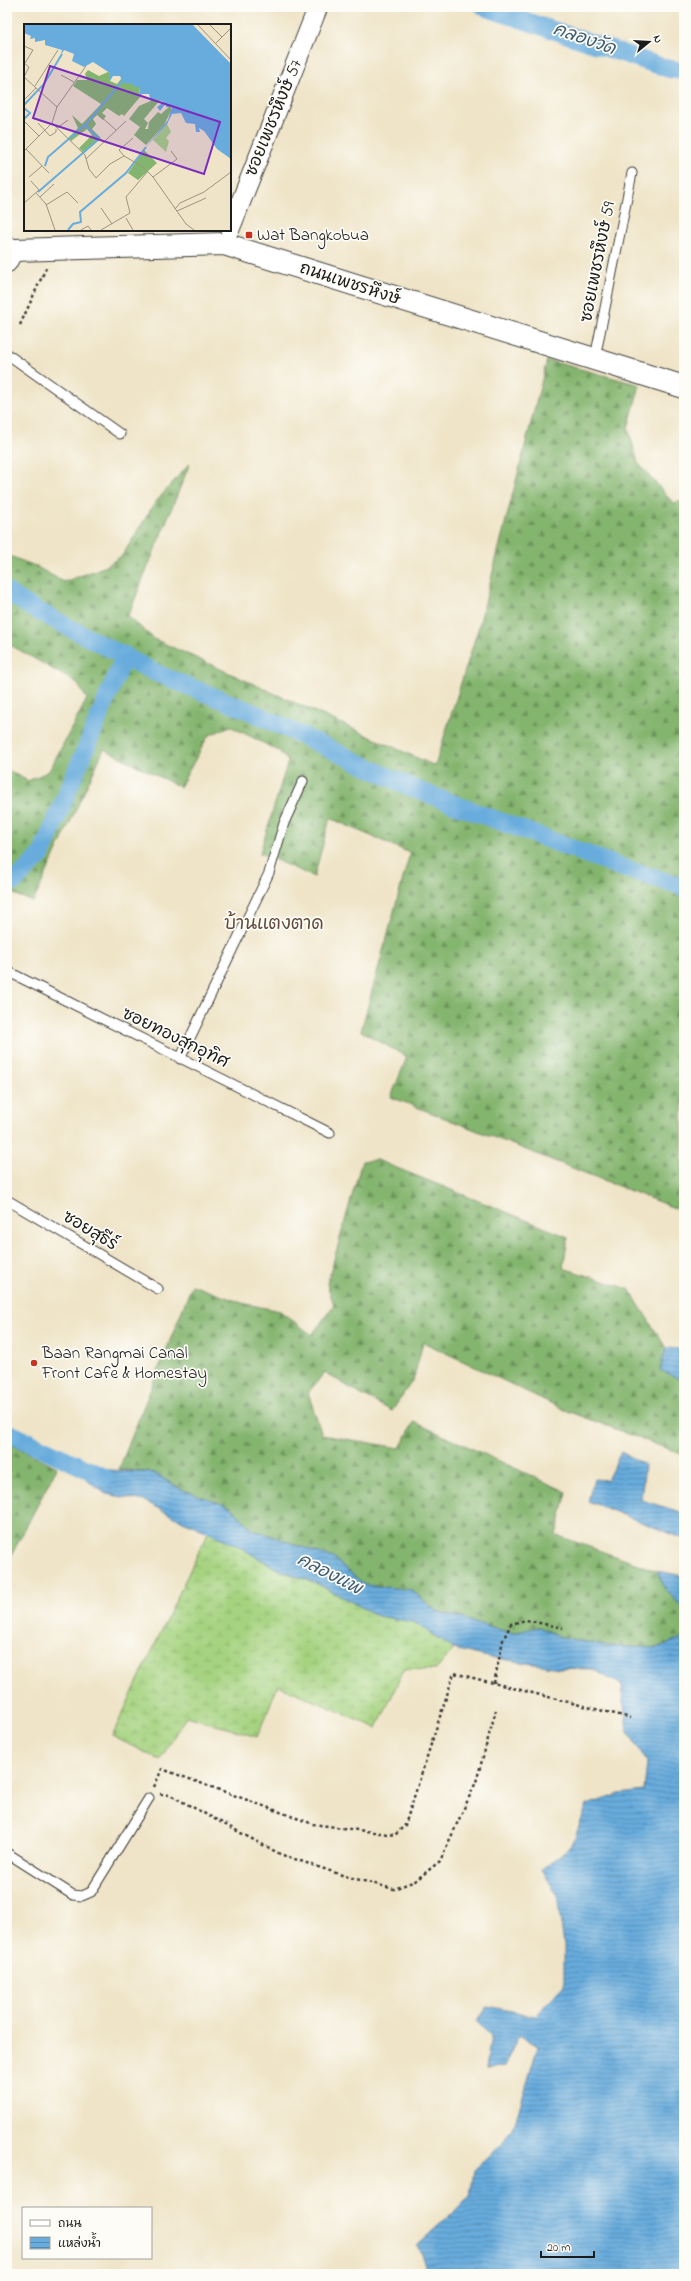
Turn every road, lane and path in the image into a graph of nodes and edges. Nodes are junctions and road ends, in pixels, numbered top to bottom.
1 (318, 7) edge
2 (632, 173) dead end
3 (231, 226) edge
4 (228, 234) edge
5 (55, 249) junction
6 (9, 254) edge
7 (20, 325) dead end
8 (7, 354) edge
9 (595, 358) junction
10 (684, 387) edge
11 (120, 434) dead end
12 (303, 781) dead end
13 (7, 972) edge
14 (180, 1059) junction
15 (330, 1133) dead end
16 (7, 1200) edge
17 (158, 1289) dead end
18 (563, 1628) dead end
19 (494, 1683) junction
20 (496, 1710) dead end
21 (631, 1718) dead end
22 (149, 1798) junction
23 (7, 1852) edge

1 - 3 street, ซอยเพชรหึงษ์ 57
2 - 9 lane, ซอยเพชรหึงษ์ 59
4 - 5 main road, ถนนเพชรหึงษ์
4 - 9 main road, ถนนเพชรหึงษ์
5 - 6 main road, ถนนเพชรหึงษ์
5 - 7 path
8 - 11 lane
9 - 10 main road, ถนนเพชรหึงษ์
12 - 14 lane
13 - 14 lane, ซอยทองสุกอุทิศ
14 - 15 lane, ซอยทองสุกอุทิศ
16 - 17 lane, ซอยสุธีร์
18 - 19 path
19 - 21 path
19 - 22 path
20 - 22 path
22 - 23 lane

